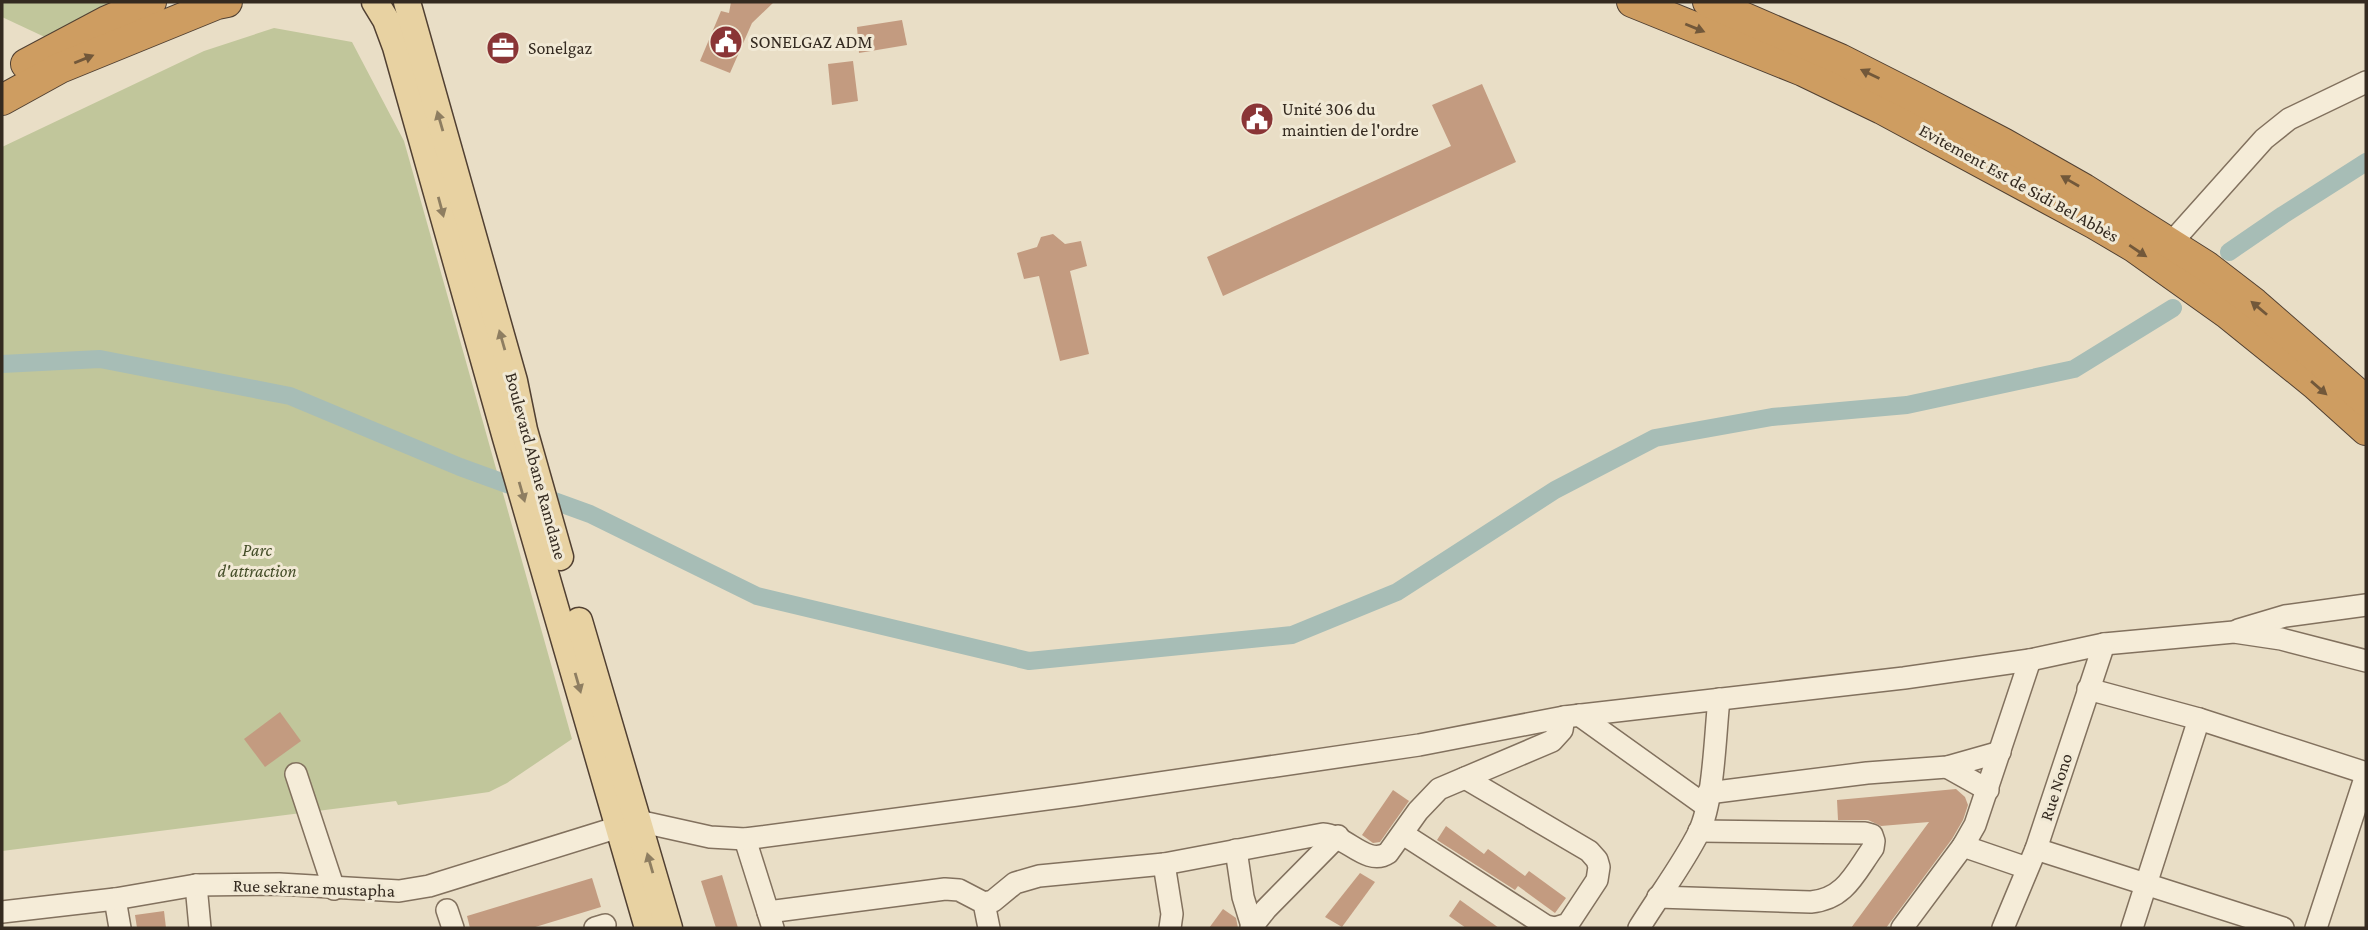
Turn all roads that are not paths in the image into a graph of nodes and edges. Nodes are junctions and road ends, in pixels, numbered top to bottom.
1 (151, 2) edge
2 (227, 2) edge
3 (375, 2) edge
4 (407, 2) edge
5 (1632, 2) edge
6 (1709, 2) edge
7 (2, 77) edge
8 (2366, 82) edge
9 (2, 100) edge
10 (2171, 243) junction
11 (2366, 401) edge
12 (2366, 430) edge
13 (515, 434) junction
14 (2366, 605) edge
15 (2234, 632) junction
16 (2104, 644) junction
17 (2030, 660) junction
18 (2366, 661) edge
19 (2088, 688) junction
20 (1720, 699) junction
21 (1572, 716) junction
22 (2199, 719) junction
23 (2000, 752) junction
24 (1947, 767) junction
25 (296, 774) dead end
26 (2366, 774) edge
27 (1465, 778) junction
28 (1988, 790) junction
29 (1707, 800) junction
30 (629, 824) junction
31 (1699, 831) junction
32 (1403, 834) junction
33 (1338, 836) junction
34 (745, 839) junction
35 (1963, 846) junction
36 (1236, 850) junction
37 (2032, 859) junction
38 (1164, 864) junction
39 (196, 885) junction
40 (2146, 886) junction
41 (334, 889) junction
42 (1658, 897) junction
43 (115, 899) junction
44 (984, 903) junction
45 (2, 912) edge
46 (34, 918) edge
47 (771, 920) edge
48 (1251, 927) edge
49 (120, 928) edge
50 (200, 928) edge
51 (648, 928) edge
52 (669, 928) edge
53 (989, 928) edge
54 (1170, 928) edge
55 (1555, 928) edge
56 (1639, 928) edge
57 (1902, 928) edge
58 (2003, 928) edge
59 (2132, 928) edge
60 (2283, 928) edge
61 (2316, 928) edge

1 - 7 highway
9 -> 2 highway
3 -> 13 main road, Boulevard Abane Ramdane
13 -> 4 main road, Boulevard Abane Ramdane
5 -> 12 highway, Evitement Est de Sidi Bel Abbès
10 -> 6 highway, Evitement Est de Sidi Bel Abbès
8 - 10 street
11 -> 10 highway, Evitement Est de Sidi Bel Abbès
13 - 30 main road, Boulevard Abane Ramdane
14 - 15 street
15 - 16 street
15 - 18 street
16 - 17 street
16 - 19 street, Rue Nono
17 - 20 street
17 - 23 street
19 - 22 street
19 - 37 street, Rue Nono
20 - 21 street
20 - 29 street
21 - 27 street
21 - 29 street
21 - 34 street
22 - 26 street
22 - 40 street
23 - 24 street
23 - 28 street
24 - 28 street
24 - 29 street
25 - 41 street
26 - 61 street
27 - 32 street
27 - 55 street
28 - 35 street
29 - 31 street
30 - 34 street
30 - 41 street, Rue sekrane mustapha
30 - 51 main road, Boulevard Abane Ramdane
52 -> 30 main road, Boulevard Abane Ramdane
31 - 42 street
31 - 42 street
32 - 33 street
32 - 55 street
33 - 36 street
33 - 48 street
34 - 47 street
35 - 37 street
35 - 57 street
36 - 38 street
36 - 48 street
37 - 40 street
37 - 58 street, Rue Nono
38 - 44 street
38 - 54 street
39 - 41 street, Rue sekrane mustapha
39 - 43 street, Rue sekrane mustapha
39 - 50 street
40 - 59 street
40 - 60 street
42 - 56 street
43 - 46 street, Rue sekrane mustapha
43 - 49 street
44 - 47 street
44 - 53 street
45 - 46 street, Rue sekrane mustapha

